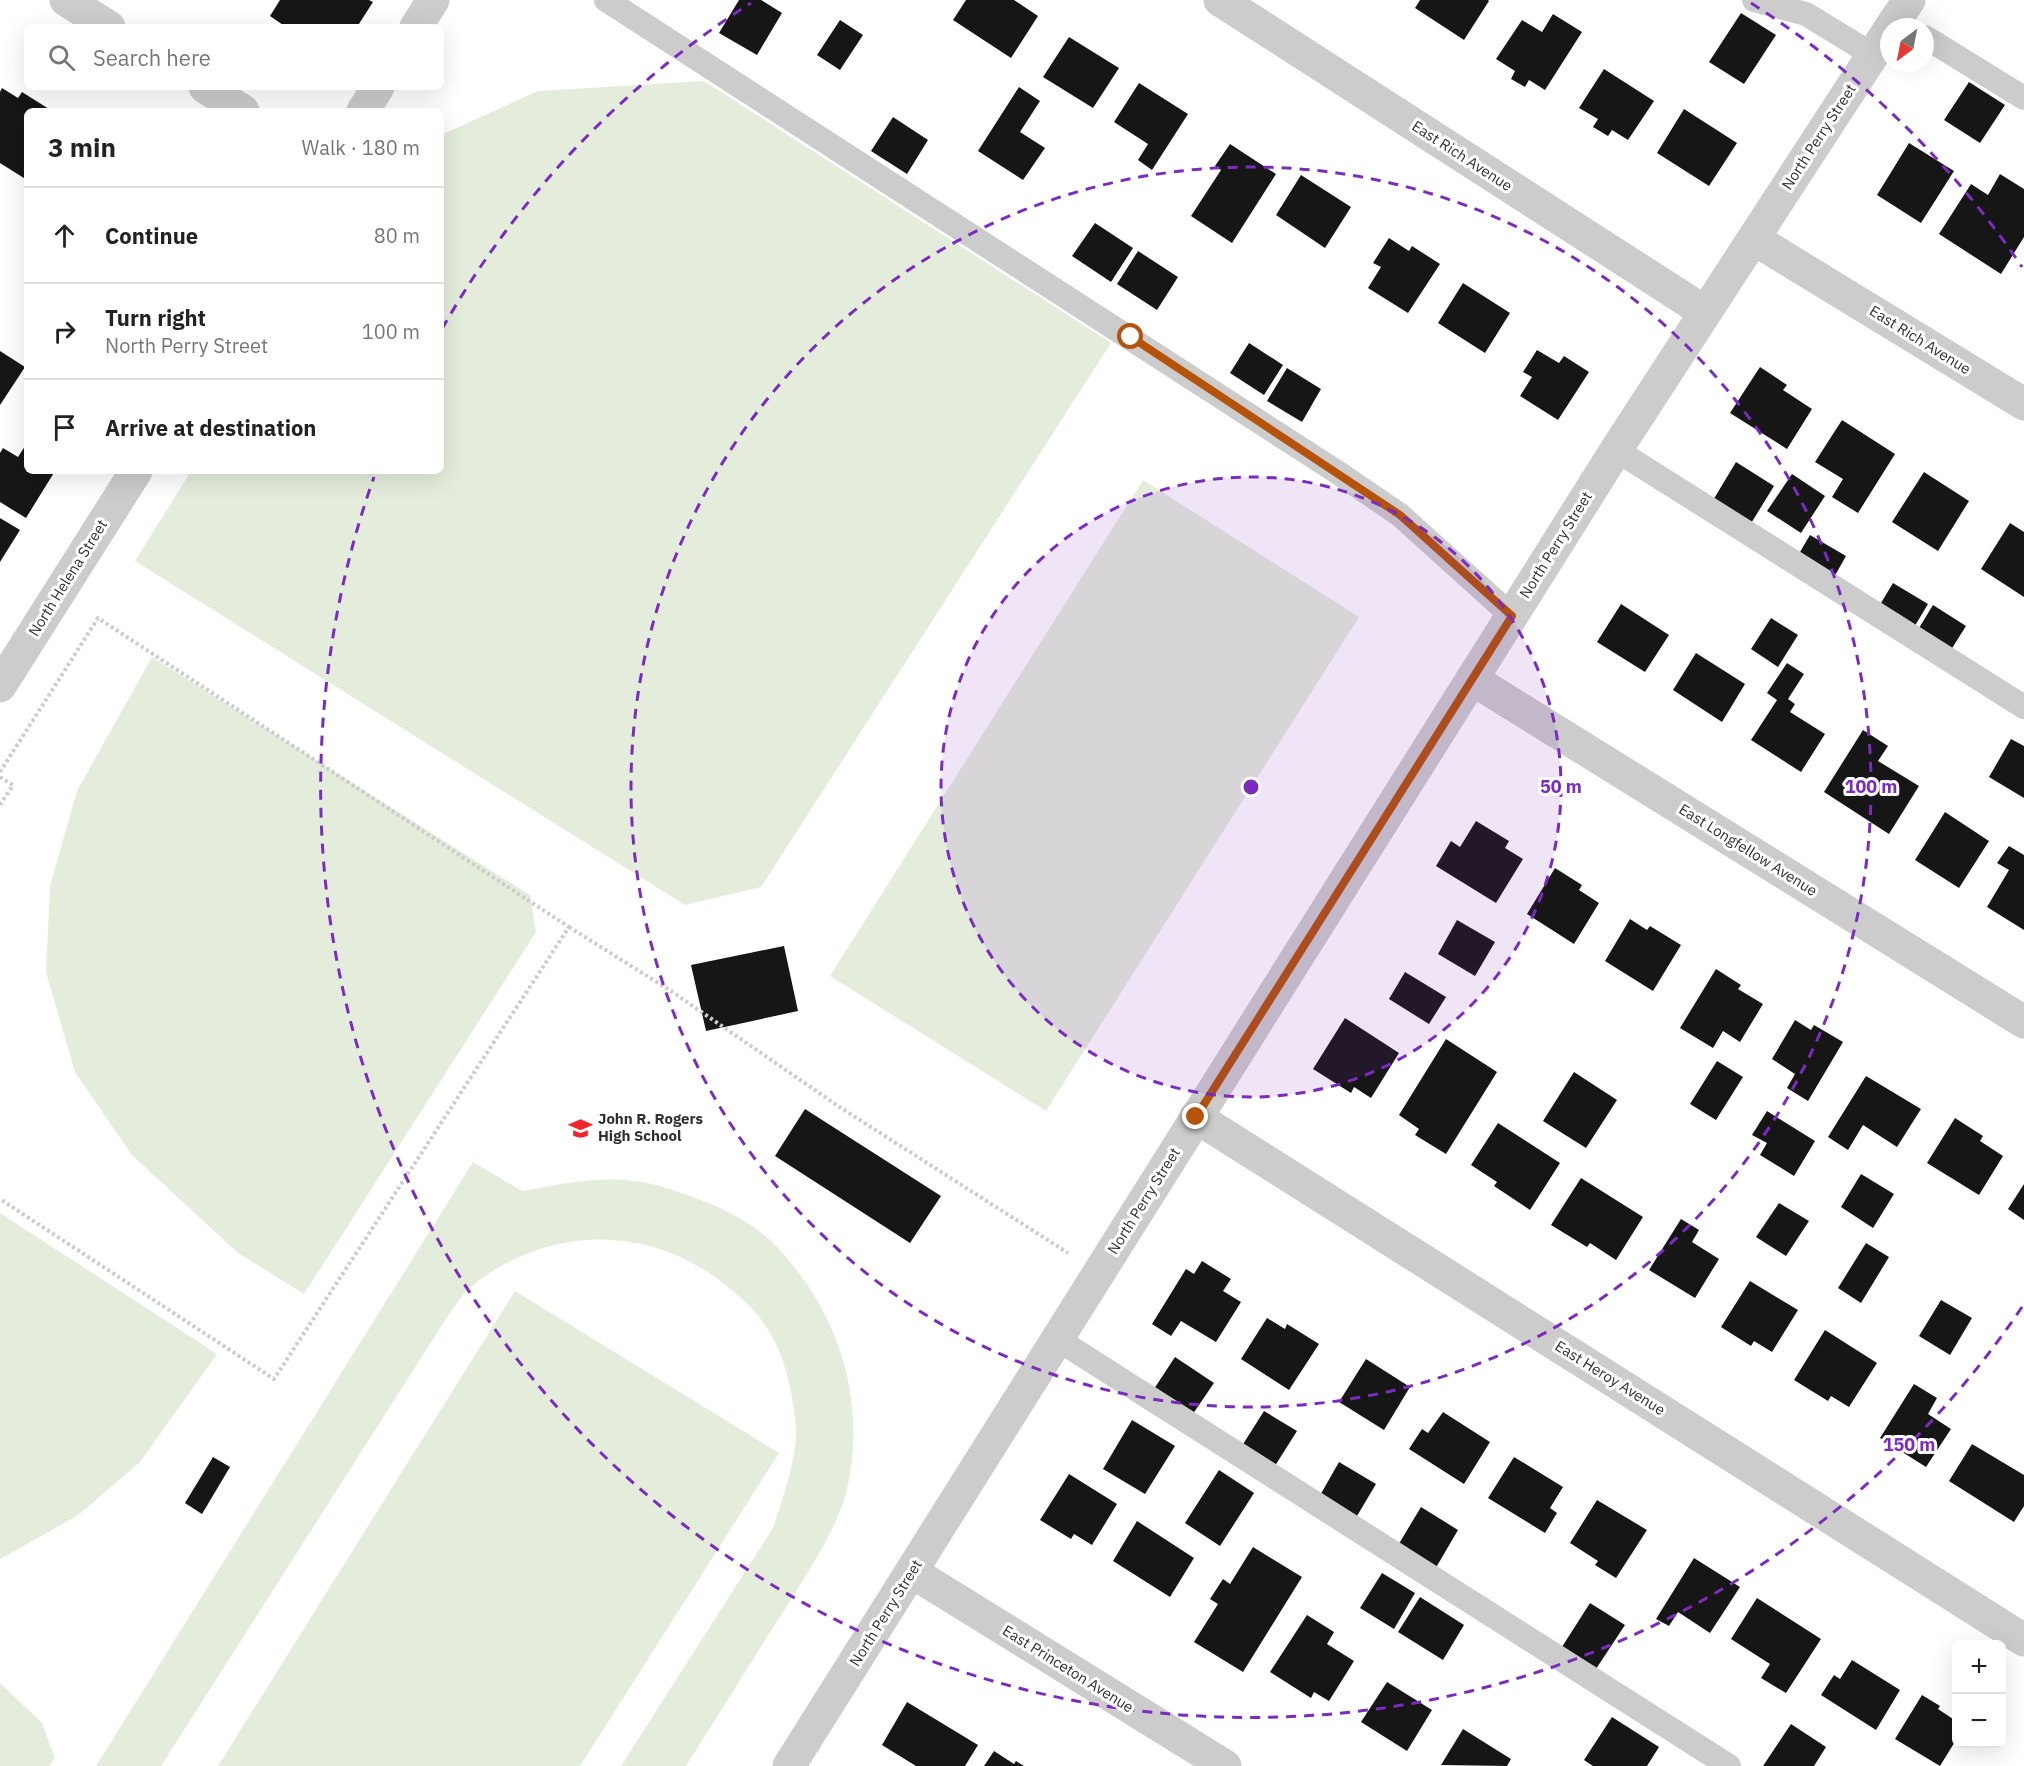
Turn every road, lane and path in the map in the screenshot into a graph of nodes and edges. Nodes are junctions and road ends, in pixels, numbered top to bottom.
1 (66, 0) edge
2 (433, 0) edge
3 (606, 0) edge
4 (1220, 0) edge
5 (1754, 0) edge
6 (104, 24) edge
7 (418, 24) edge
8 (1880, 24) edge
9 (1934, 43) edge
10 (1880, 47) edge
11 (210, 90) edge
12 (376, 90) edge
13 (2024, 98) edge
14 (238, 108) edge
15 (365, 108) edge
16 (1754, 239) junction
17 (1705, 312) junction
18 (2024, 404) edge
19 (1616, 450) junction
20 (134, 474) edge
21 (1512, 616) junction
22 (1472, 679) junction
23 (0, 686) edge
24 (2024, 707) edge
25 (0, 772) edge
26 (0, 777) edge
27 (0, 806) edge
28 (569, 927) junction
29 (2024, 1022) edge
30 (1196, 1117) junction
31 (0, 1200) edge
32 (1069, 1253) dead end
33 (1057, 1339) junction
34 (912, 1572) junction
35 (2024, 1640) edge
36 (789, 1766) edge
37 (1225, 1766) edge
38 (1729, 1766) edge

1 - 6 street
2 - 7 street
3 - 21 lane
4 - 17 street, East Rich Avenue
5 - 8 lane
9 - 13 lane
10 - 16 street, North Perry Street
11 - 14 street
12 - 15 street
16 - 17 street, North Perry Street
16 - 18 street, East Rich Avenue
17 - 19 street, North Perry Street
19 - 21 street, North Perry Street
19 - 24 lane
20 - 23 street, North Helena Street
21 - 22 street, North Perry Street
22 - 29 street, East Longfellow Avenue
22 - 30 street, North Perry Street
25 - 28 path
26 - 27 path
28 - 31 path
28 - 32 path
30 - 33 street, North Perry Street
30 - 35 street, East Heroy Avenue
33 - 34 street, North Perry Street
33 - 38 lane
34 - 36 street, North Perry Street
34 - 37 street, East Princeton Avenue

